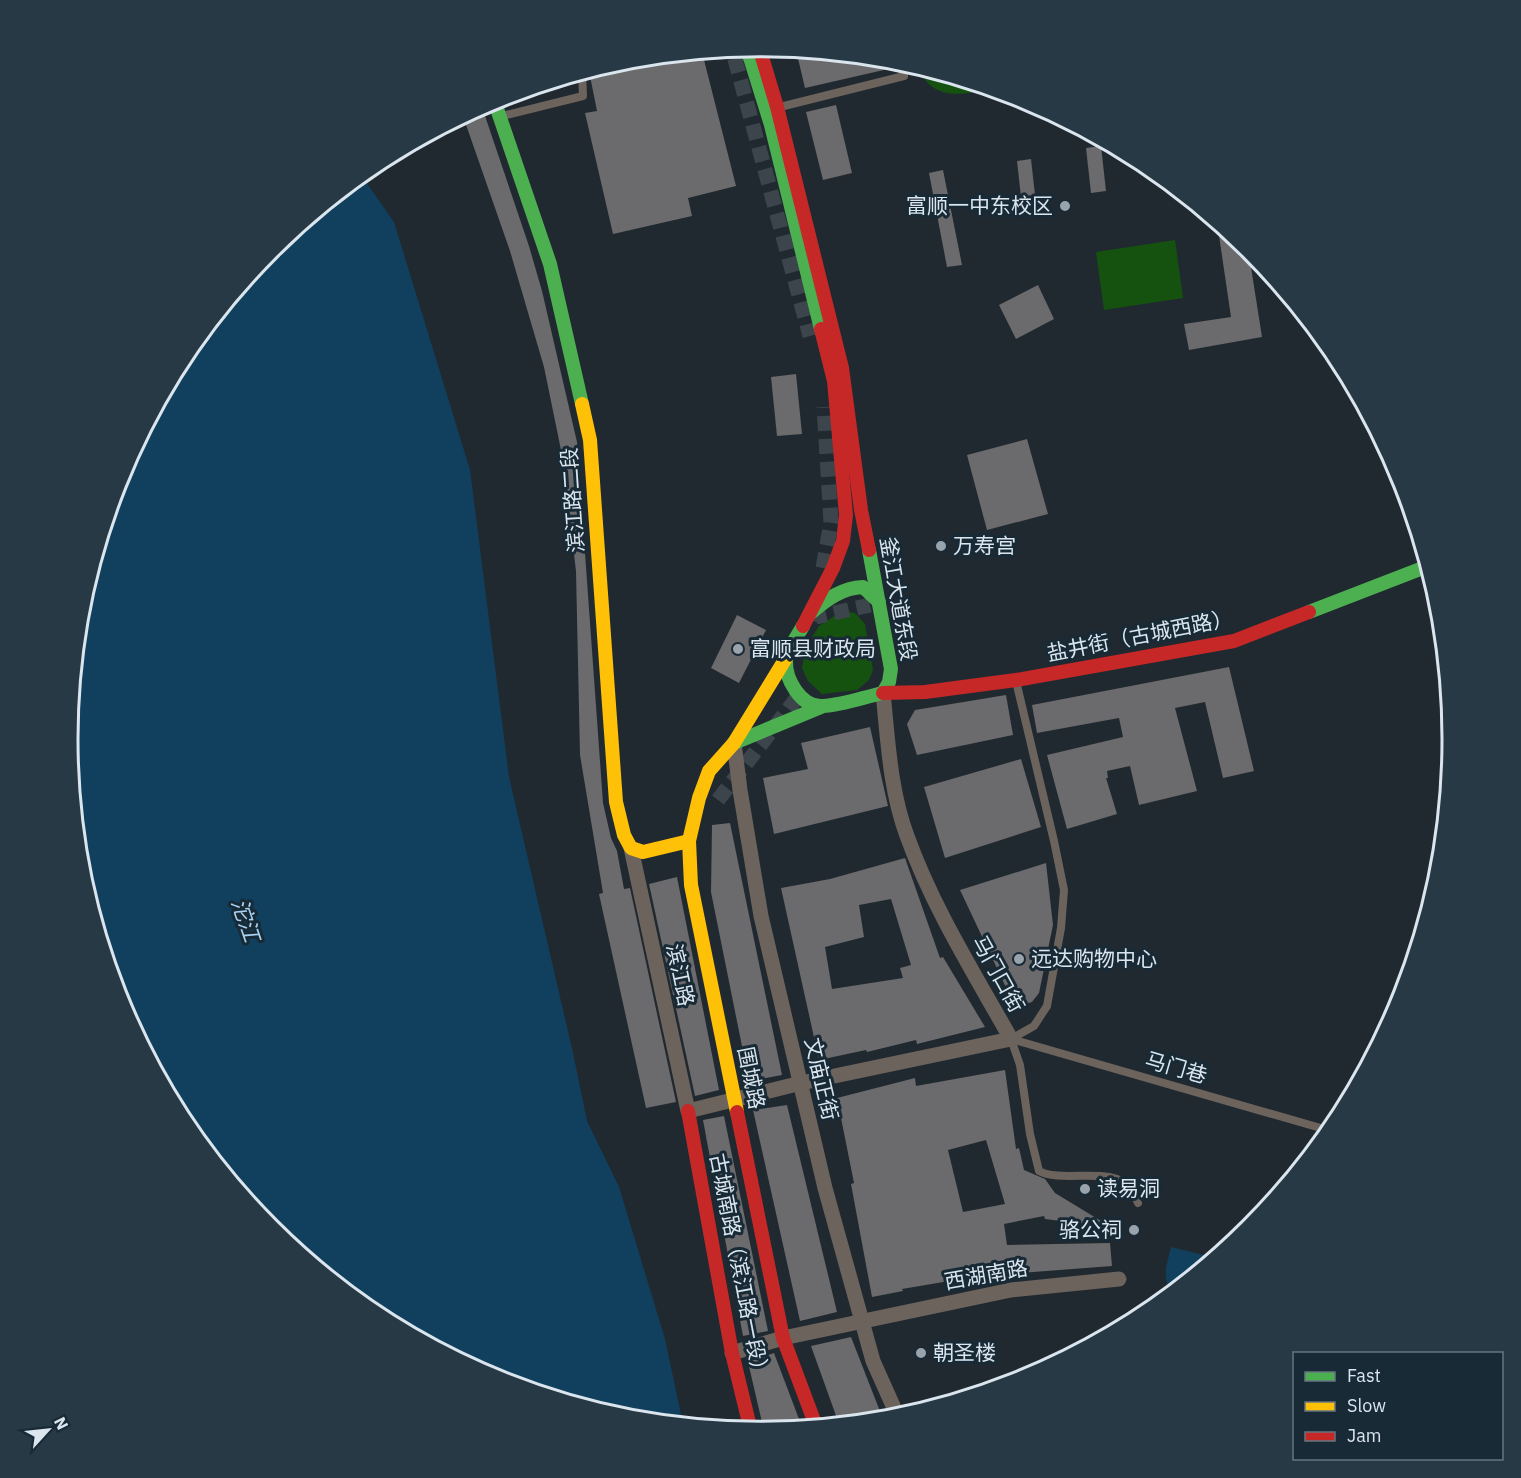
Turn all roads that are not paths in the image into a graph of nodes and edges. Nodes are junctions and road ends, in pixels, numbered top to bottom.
1 (750, 57) edge
2 (762, 57) edge
3 (904, 76) dead end
4 (582, 81) edge
5 (777, 107) junction
6 (497, 110) edge
7 (499, 117) junction
8 (1421, 569) edge
9 (879, 602) junction
10 (807, 615) junction
11 (786, 658) junction
12 (1016, 680) junction
13 (883, 693) junction
14 (821, 707) junction
15 (734, 743) junction
16 (689, 841) junction
17 (631, 848) junction
18 (1011, 1039) junction
19 (801, 1083) junction
20 (734, 1100) junction
21 (688, 1111) junction
22 (1321, 1128) edge
23 (1138, 1203) dead end
24 (1119, 1279) dead end
25 (862, 1321) junction
26 (783, 1338) junction
27 (732, 1353) junction
28 (894, 1408) edge
29 (813, 1419) edge
30 (749, 1421) edge

1 - 10 street, 釜江大道东段
2 - 5 street, 釜江大道东段
3 - 5 lane
4 - 7 lane
5 - 9 street, 釜江大道东段
6 - 7 street, 滨江路二段
7 - 17 street, 滨江路二段
8 - 12 street, 盐井街（古城西路）
9 - 10 street
9 - 13 street, 釜江大道东段
10 - 11 street, 釜江大道东段
11 - 14 street
11 - 15 street, 釜江大道东段
12 - 13 street, 盐井街（古城西路）
12 - 18 lane
13 - 14 street
13 - 18 street, 马门口街
14 - 15 street
15 - 16 street, 围城路
15 - 19 street, 文庙正街
16 - 17 street
16 - 20 street, 围城路
17 - 21 street, 滨江路
18 - 19 street
18 - 22 lane, 马门巷
18 - 23 lane, 马门口街
19 - 20 street
19 - 25 street, 文庙正街
20 - 21 street
20 - 26 street, 围城路
21 - 27 street, 古城南路（滨江路一段）
24 - 25 street, 西湖南路
25 - 26 street, 西湖南路
25 - 28 street, 文庙正街
26 - 27 street, 西湖南路
26 - 29 street, 围城路
27 - 30 street, 古城南路（滨江路一段）

